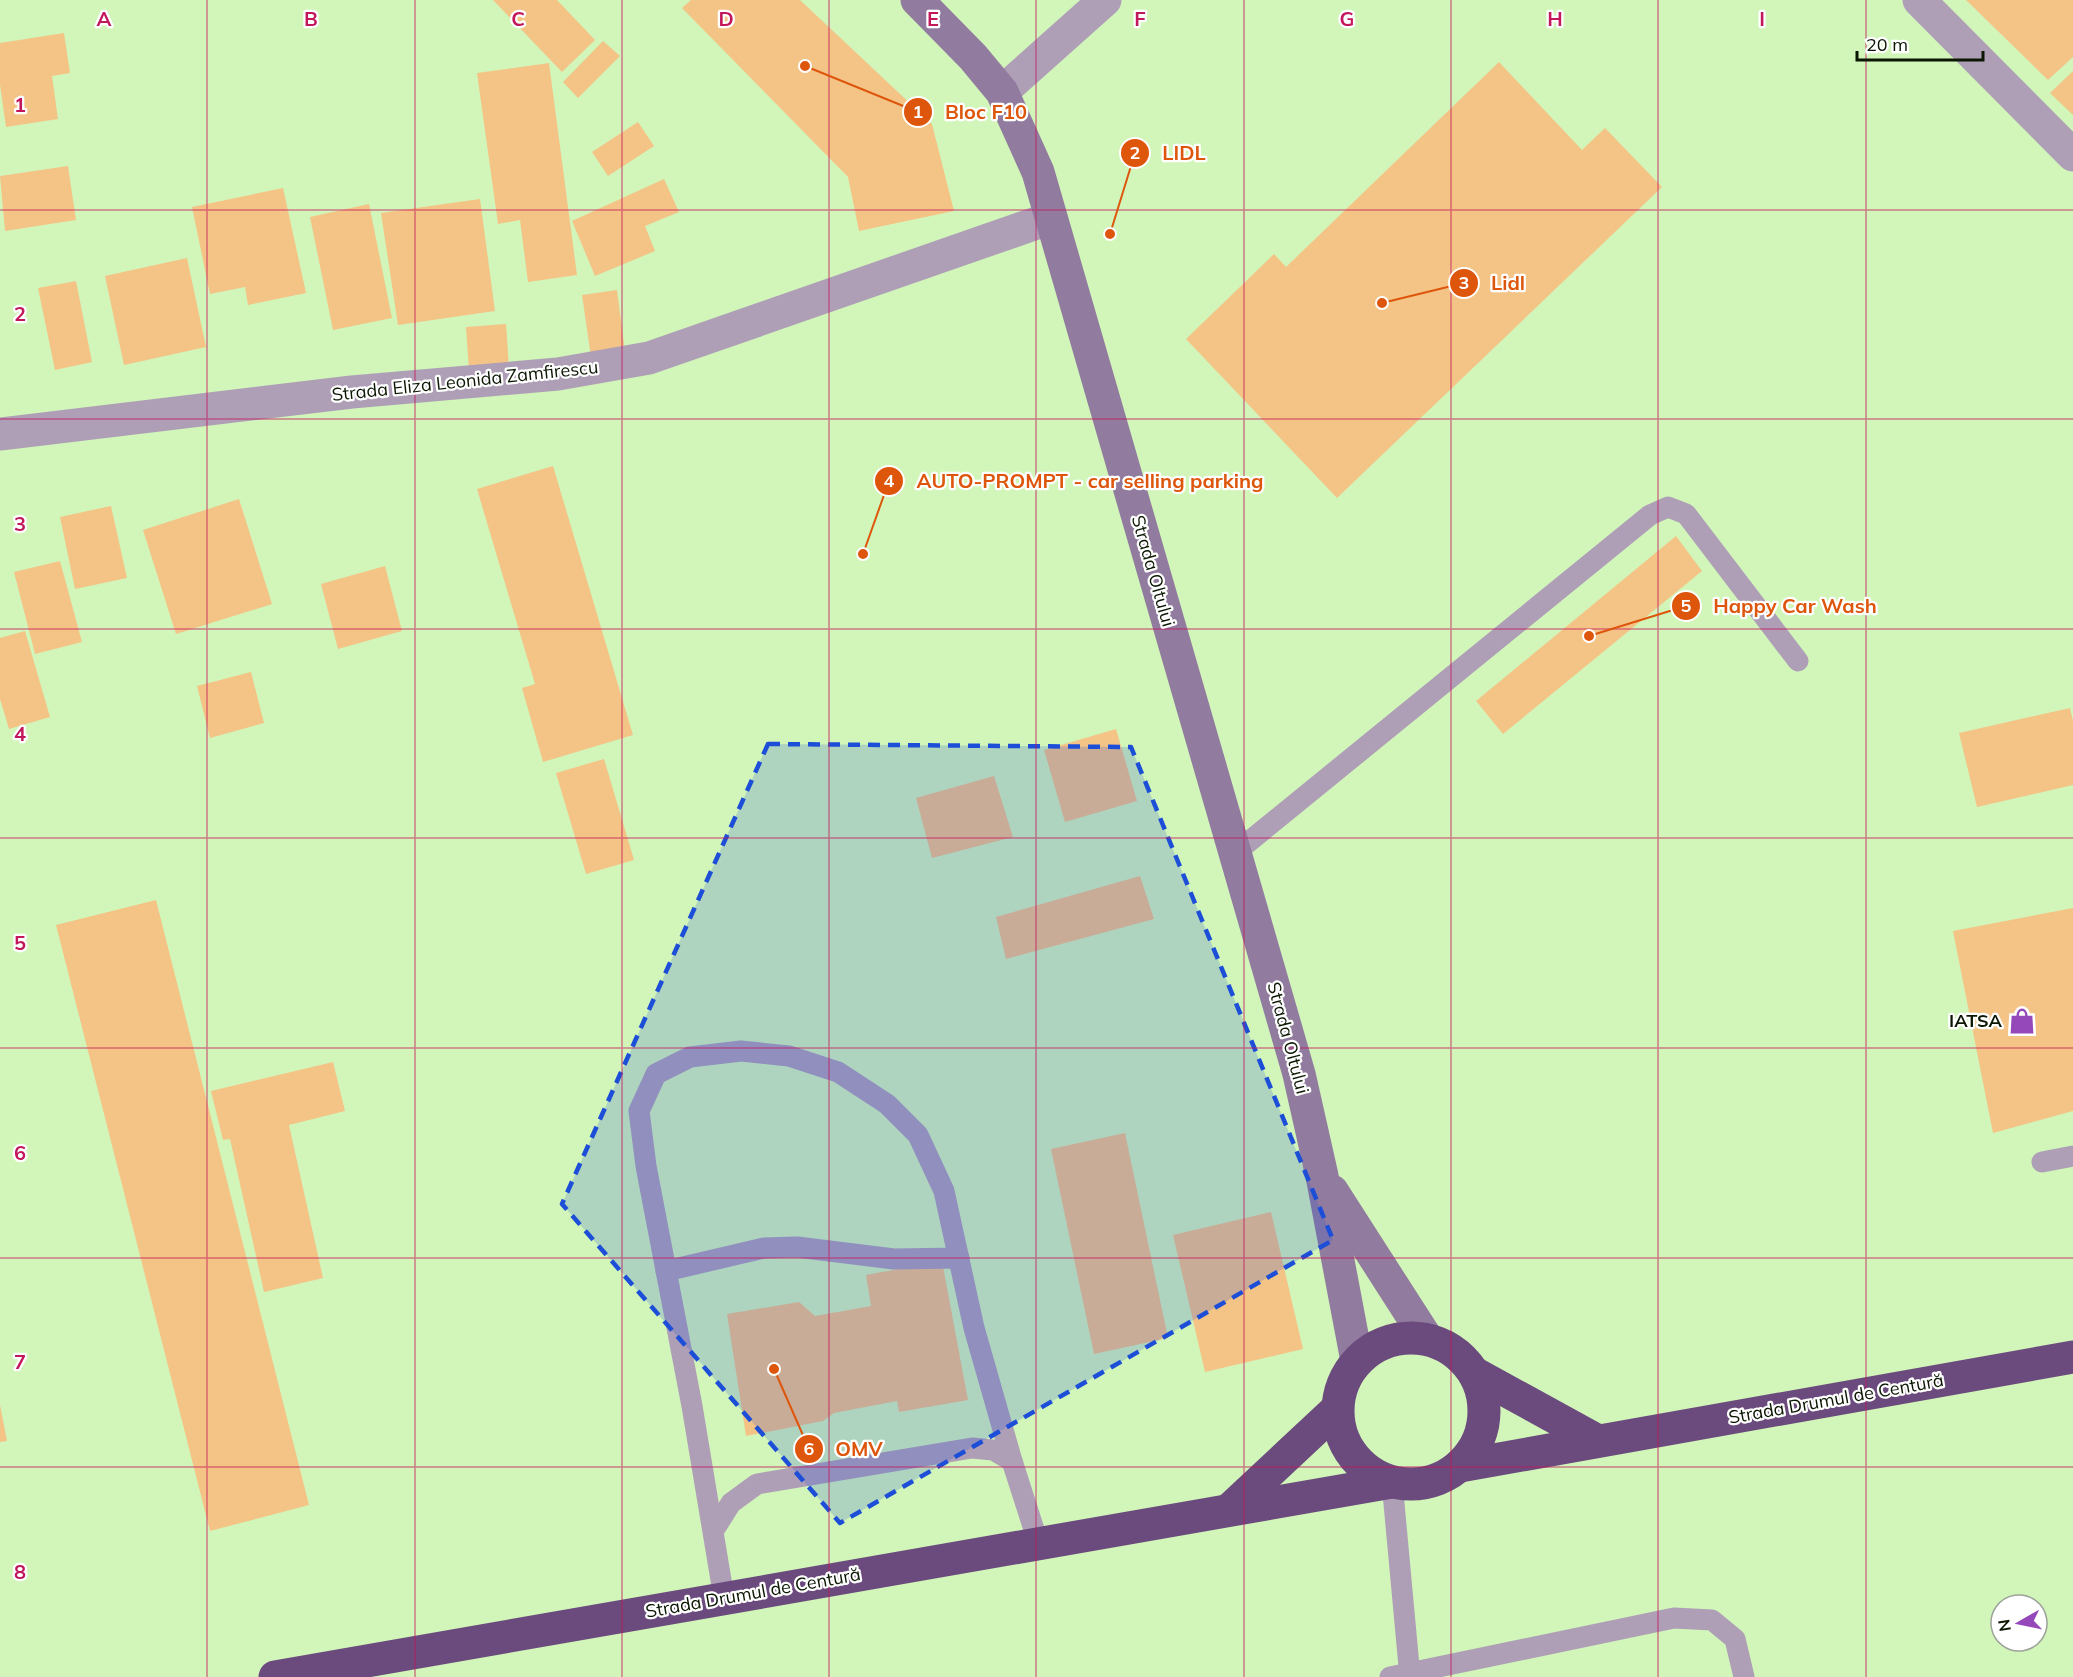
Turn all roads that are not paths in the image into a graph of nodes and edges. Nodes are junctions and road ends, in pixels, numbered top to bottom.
1 (916, 0) edge
2 (1105, 0) edge
3 (1919, 0) edge
4 (1002, 92) junction
5 (2073, 155) edge
6 (1051, 218) junction
7 (0, 434) edge
8 (1798, 661) dead end
9 (1235, 853) junction
10 (2073, 1156) edge
11 (2042, 1162) dead end
12 (1322, 1176) junction
13 (958, 1258) junction
14 (666, 1271) junction
15 (1427, 1339) junction
16 (2073, 1357) edge
17 (1357, 1361) junction
18 (1474, 1373) junction
19 (1337, 1409) junction
20 (1598, 1441) junction
21 (1012, 1461) junction
22 (1460, 1466) junction
23 (1392, 1482) junction
24 (1230, 1509) junction
25 (714, 1530) junction
26 (1038, 1542) junction
27 (724, 1598) junction
28 (1403, 1676) edge
29 (275, 1677) edge
30 (1744, 1677) edge

1 - 4 street, Strada Oltului
2 - 4 street
3 - 5 street
4 - 6 street, Strada Oltului
6 - 7 street, Strada Eliza Leonida Zamfirescu
6 - 9 street, Strada Oltului
8 - 9 lane
9 - 12 street, Strada Oltului
10 - 11 lane
12 - 15 street, Strada Oltului
12 - 17 street, Strada Oltului
13 - 14 lane
13 - 14 lane
13 - 21 lane
14 - 25 lane
15 - 17 highway, Strada Drumul de Centură
15 - 18 highway, Strada Drumul de Centură
16 - 20 highway, Strada Drumul de Centură
17 - 19 highway, Strada Drumul de Centură
18 - 20 highway, Strada Drumul de Centură
18 - 22 highway, Strada Drumul de Centură
19 - 23 highway, Strada Drumul de Centură
19 - 24 highway
20 - 22 highway, Strada Drumul de Centură
21 - 25 lane
21 - 26 lane
22 - 23 highway, Strada Drumul de Centură
23 - 24 highway, Strada Drumul de Centură
23 - 28 lane
24 - 26 highway, Strada Drumul de Centură
25 - 27 lane
26 - 27 highway, Strada Drumul de Centură
27 - 29 highway, Strada Drumul de Centură
28 - 30 lane

